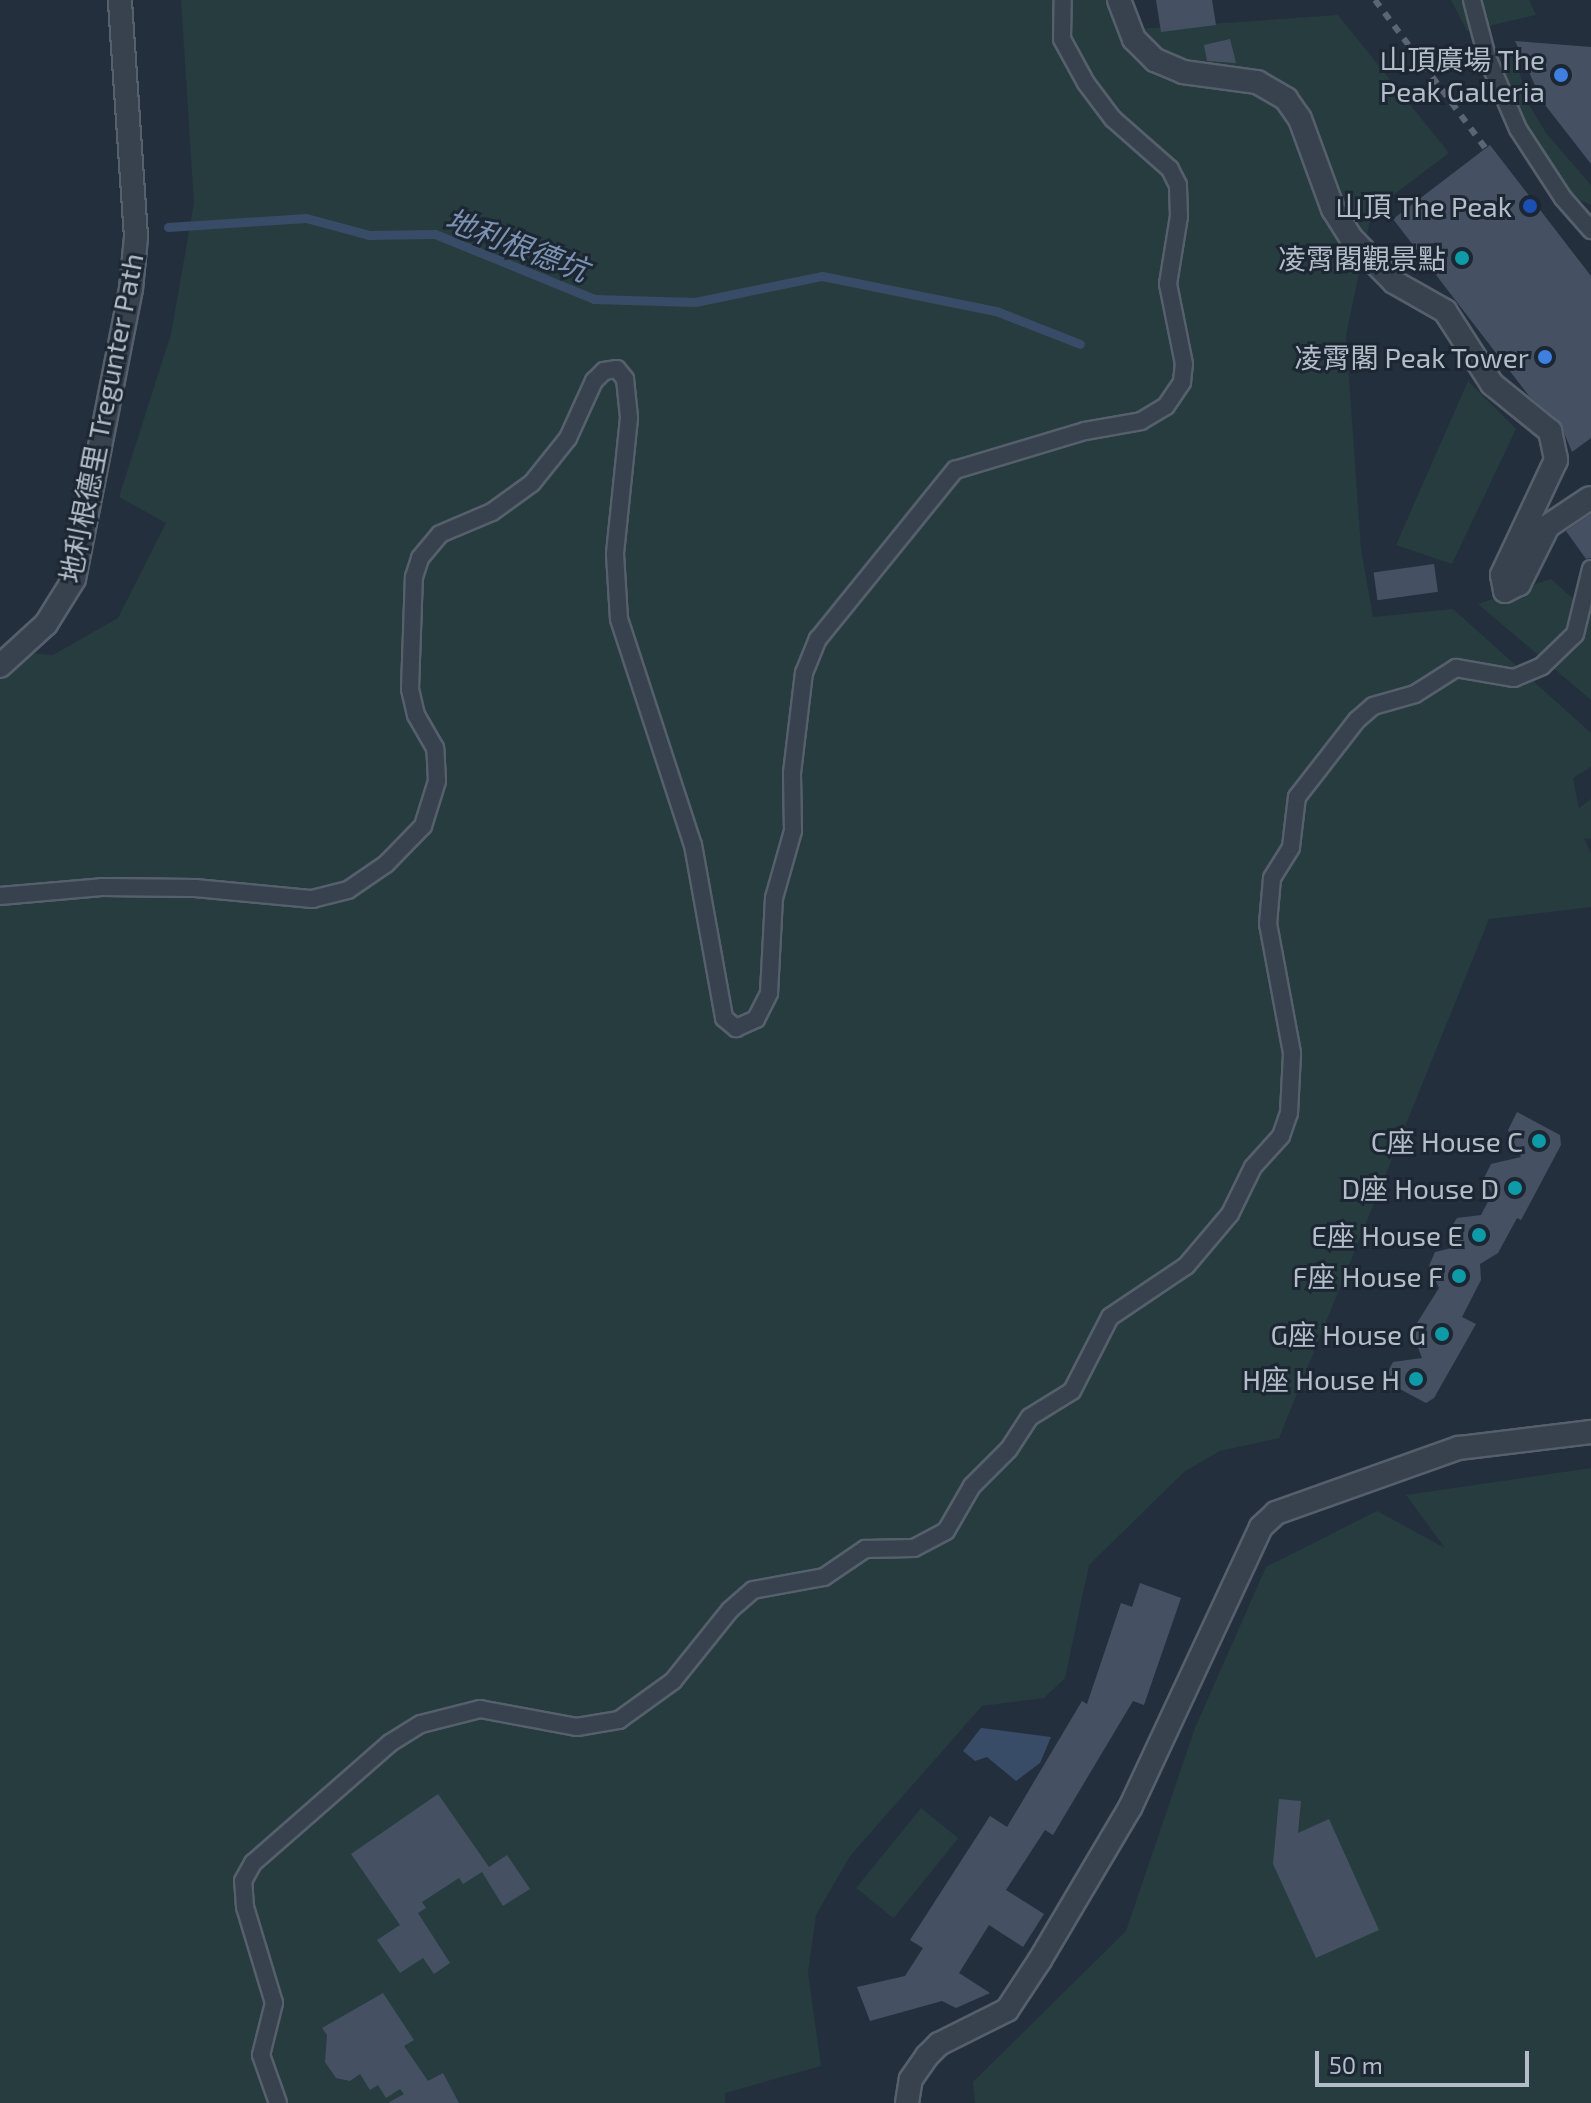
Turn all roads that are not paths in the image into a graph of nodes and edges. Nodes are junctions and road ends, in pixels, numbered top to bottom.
1 (120, 0) edge
2 (1063, 0) edge
3 (1119, 0) edge
4 (1472, 0) edge
5 (1591, 230) edge
6 (1590, 498) edge
7 (1591, 569) edge
8 (0, 666) edge
9 (0, 896) edge
10 (1591, 1432) edge
11 (278, 2103) edge
12 (907, 2103) edge

1 - 8 street, 地利根德里 Tregunter Path
2 - 9 street
3 - 6 street
4 - 5 street
7 - 11 street
10 - 12 street

